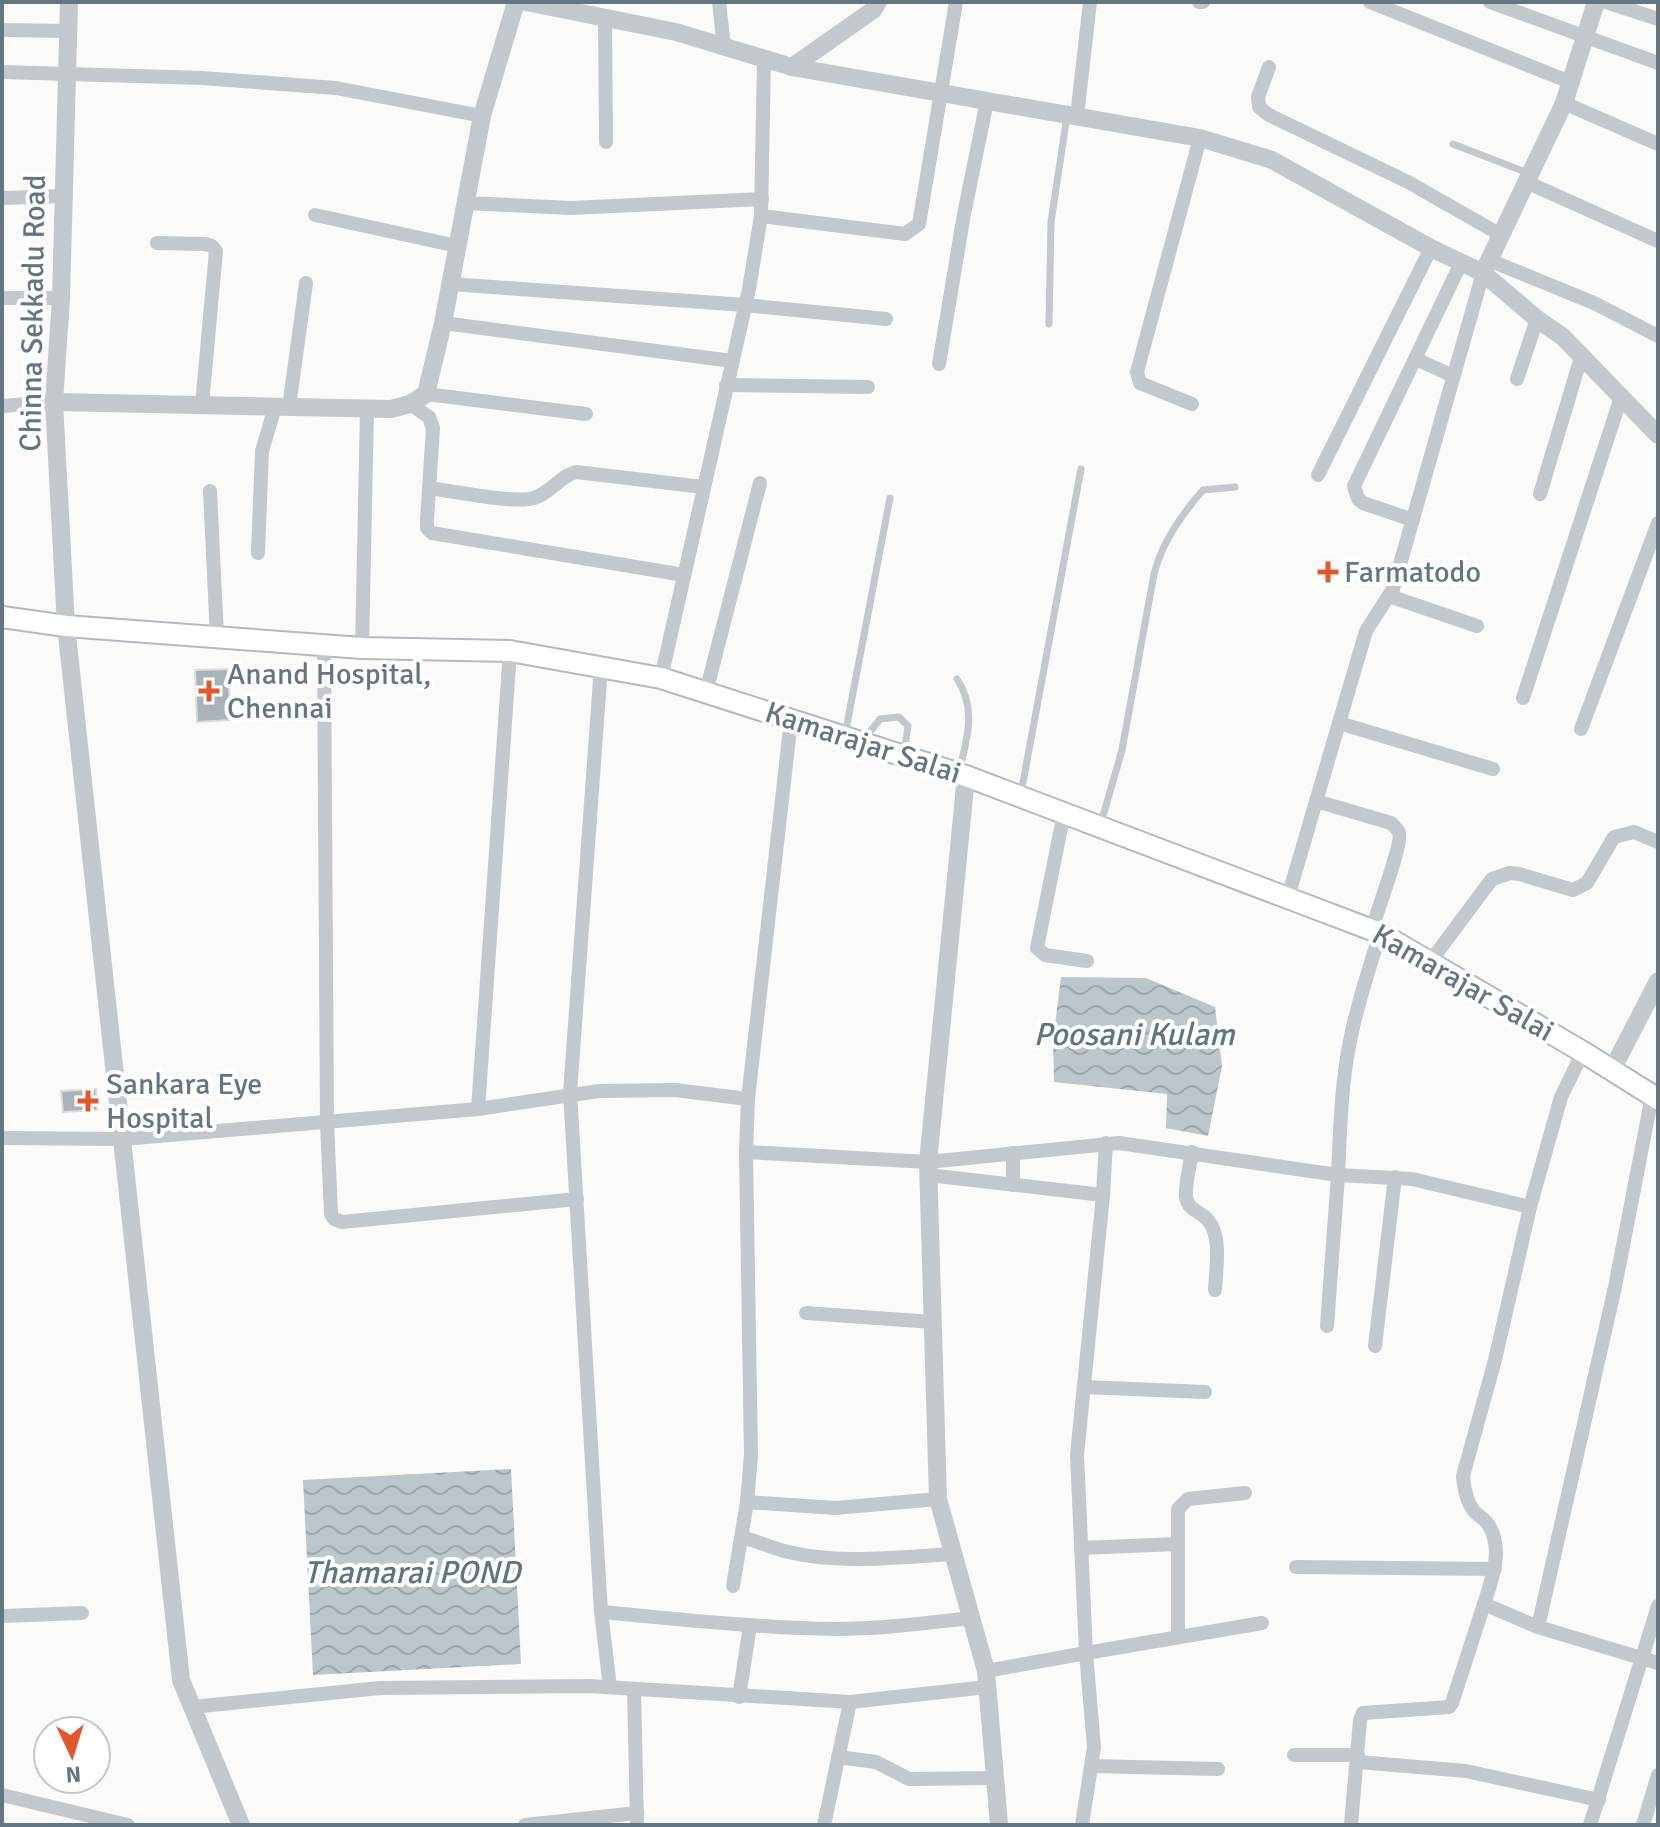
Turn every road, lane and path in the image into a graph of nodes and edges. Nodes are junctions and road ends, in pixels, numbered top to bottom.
1 (69, 2) edge
2 (516, 2) edge
3 (526, 2) edge
4 (719, 2) edge
5 (878, 2) edge
6 (956, 2) edge
7 (1090, 2) edge
8 (1370, 2) edge
9 (1490, 2) edge
10 (1596, 2) edge
11 (1606, 2) edge
12 (605, 17) junction
13 (1658, 19) edge
14 (2, 30) edge
15 (68, 31) junction
16 (1584, 37) junction
17 (724, 47) junction
18 (764, 59) junction
19 (1658, 63) edge
20 (792, 67) junction
21 (1269, 67) dead end
22 (2, 72) edge
23 (67, 73) junction
24 (1570, 82) junction
25 (942, 93) junction
26 (987, 101) junction
27 (1564, 103) junction
28 (1072, 115) junction
29 (482, 116) junction
30 (1200, 138) junction
31 (606, 142) dead end
32 (1453, 144) dead end
33 (1658, 144) edge
34 (1528, 178) junction
35 (64, 196) junction
36 (2, 198) edge
37 (762, 199) junction
38 (465, 203) junction
39 (315, 215) dead end
40 (761, 216) junction
41 (1501, 235) junction
42 (1658, 241) edge
43 (157, 243) dead end
44 (457, 246) junction
45 (1431, 248) junction
46 (1461, 263) junction
47 (1486, 267) junction
48 (306, 283) dead end
49 (450, 284) junction
50 (2, 298) edge
51 (61, 298) junction
52 (745, 305) junction
53 (886, 319) dead end
54 (1537, 319) junction
55 (443, 323) junction
56 (1049, 324) dead end
57 (1658, 336) edge
58 (1582, 354) junction
59 (1416, 359) junction
60 (732, 361) junction
61 (939, 364) dead end
62 (1453, 376) junction
63 (1517, 379) dead end
64 (726, 385) junction
65 (868, 387) dead end
66 (1621, 397) junction
67 (418, 399) junction
68 (54, 402) junction
69 (1192, 404) dead end
70 (202, 405) junction
71 (2, 406) edge
72 (282, 407) junction
73 (367, 409) junction
74 (586, 414) dead end
75 (1658, 435) edge
76 (1081, 469) dead end
77 (1318, 475) dead end
78 (760, 483) dead end
79 (703, 487) junction
80 (1235, 487) dead end
81 (429, 488) junction
82 (210, 491) dead end
83 (1540, 494) dead end
84 (890, 498) dead end
85 (1413, 520) junction
86 (1658, 523) edge
87 (258, 553) dead end
88 (684, 575) junction
89 (1389, 596) junction
90 (2, 617) edge
91 (66, 626) junction
92 (1477, 626) dead end
93 (217, 637) junction
94 (324, 645) junction
95 (362, 648) junction
96 (510, 651) junction
97 (601, 666) junction
98 (661, 678) junction
99 (957, 679) dead end
100 (706, 692) junction
101 (1523, 698) dead end
102 (791, 720) junction
103 (1339, 723) junction
104 (1581, 729) dead end
105 (854, 740) junction
106 (903, 756) junction
107 (1493, 769) dead end
108 (962, 774) junction
109 (1021, 796) junction
110 (1316, 801) junction
111 (1064, 813) junction
112 (1100, 826) junction
113 (1658, 842) edge
114 (1288, 897) junction
115 (1376, 931) junction
116 (1087, 961) dead end
117 (1430, 962) junction
118 (1658, 981) edge
119 (1583, 1052) junction
120 (1612, 1070) junction
121 (570, 1093) junction
122 (1655, 1098) edge
123 (748, 1099) junction
124 (478, 1109) junction
125 (327, 1123) junction
126 (2, 1138) edge
127 (123, 1139) junction
128 (1106, 1143) junction
129 (746, 1152) junction
130 (1192, 1152) junction
131 (1013, 1153) junction
132 (928, 1169) junction
133 (1338, 1175) junction
134 (1395, 1177) junction
135 (1013, 1185) junction
136 (1103, 1195) junction
137 (577, 1199) junction
138 (1530, 1207) junction
139 (1215, 1290) dead end
140 (806, 1313) dead end
141 (933, 1322) junction
142 (1327, 1326) dead end
143 (1375, 1346) dead end
144 (1084, 1387) junction
145 (1205, 1392) dead end
146 (1245, 1493) dead end
147 (938, 1499) junction
148 (747, 1502) junction
149 (742, 1537) junction
150 (1178, 1544) junction
151 (1081, 1548) junction
152 (954, 1554) junction
153 (1296, 1567) dead end
154 (1495, 1569) junction
155 (733, 1586) dead end
156 (1484, 1604) junction
157 (1658, 1606) edge
158 (601, 1612) junction
159 (82, 1613) dead end
160 (2, 1616) edge
161 (971, 1618) junction
162 (1262, 1623) dead end
163 (750, 1626) junction
164 (1538, 1627) junction
165 (1178, 1637) junction
166 (1086, 1653) junction
167 (1641, 1657) junction
168 (1658, 1663) edge
169 (986, 1679) junction
170 (610, 1687) junction
171 (634, 1689) junction
172 (739, 1697) junction
173 (850, 1702) junction
174 (192, 1707) junction
175 (1294, 1755) dead end
176 (838, 1757) junction
177 (1358, 1758) junction
178 (1091, 1766) junction
179 (1218, 1769) dead end
180 (1658, 1775) edge
181 (996, 1778) junction
182 (2, 1795) edge
183 (1599, 1800) junction
184 (637, 1819) edge
185 (128, 1825) edge
186 (241, 1825) edge
187 (525, 1825) edge
188 (824, 1825) edge
189 (999, 1825) edge
190 (1082, 1825) edge
191 (1351, 1825) edge
192 (1590, 1825) edge
193 (1643, 1825) edge

1 - 15 street, Chinna Sekkadu Road
2 - 29 street
3 - 12 street
4 - 17 street
5 - 20 street
6 - 25 street
7 - 28 street
8 - 24 street
9 - 16 street
10 - 16 street
11 - 13 street
12 - 17 street
12 - 31 street
14 - 15 street
15 - 23 street, Chinna Sekkadu Road
16 - 19 street
16 - 24 street
17 - 18 street
18 - 20 street
18 - 37 street
20 - 25 street
21 - 41 street
22 - 23 street
23 - 29 street
23 - 35 street, Chinna Sekkadu Road
24 - 27 street
25 - 26 street
25 - 40 street
26 - 28 street
26 - 61 street
27 - 33 street
27 - 34 street
28 - 30 street
28 - 56 lane
29 - 38 street
30 - 45 street
30 - 69 street
32 - 34 lane
34 - 41 street
34 - 42 street
35 - 36 street
35 - 51 street, Chinna Sekkadu Road
37 - 38 street
37 - 40 street
38 - 44 street
39 - 44 street
40 - 52 street
41 - 47 street
43 - 70 street
44 - 49 street
45 - 46 street
45 - 77 street
46 - 47 street
46 - 59 street
47 - 54 street
47 - 57 street
47 - 62 street
48 - 72 street
49 - 52 street
49 - 55 street
50 - 51 street
51 - 68 street, Chinna Sekkadu Road
52 - 53 street
52 - 60 street
54 - 58 street
54 - 63 street
55 - 60 street
55 - 67 street
58 - 66 street
58 - 83 street
59 - 62 street
59 - 85 street
60 - 64 street
62 - 85 street
64 - 65 street
64 - 79 street
66 - 75 street
66 - 101 street
67 - 73 street
67 - 74 street
67 - 81 street
68 - 70 street
68 - 71 street
68 - 91 street, Chinna Sekkadu Road
70 - 72 street
72 - 73 street
72 - 87 street
73 - 95 street
76 - 109 lane
78 - 100 street
79 - 81 street
79 - 88 street
80 - 112 lane
81 - 88 street
82 - 93 street
84 - 105 lane
85 - 89 street
86 - 104 street
88 - 98 street
89 - 92 street
89 - 103 street
90 - 91 main road, Kamarajar Salai
91 - 93 main road, Kamarajar Salai
91 - 127 street, Chinna Sekkadu Road
93 - 94 main road, Kamarajar Salai
94 - 95 main road, Kamarajar Salai
94 - 125 street
95 - 96 main road, Kamarajar Salai
96 - 97 main road, Kamarajar Salai
96 - 124 street
97 - 98 main road, Kamarajar Salai
97 - 121 street
98 - 100 main road, Kamarajar Salai
99 - 108 lane
100 - 102 main road, Kamarajar Salai
102 - 105 main road, Kamarajar Salai
102 - 123 street
103 - 107 street
103 - 110 street
105 - 106 main road, Kamarajar Salai
105 - 106 lane
106 - 108 main road, Kamarajar Salai
108 - 109 main road, Kamarajar Salai
108 - 132 street
109 - 111 main road, Kamarajar Salai
110 - 114 street
110 - 115 street
111 - 112 main road, Kamarajar Salai
111 - 116 street
112 - 114 main road, Kamarajar Salai
113 - 117 street
114 - 115 main road, Kamarajar Salai
115 - 117 main road, Kamarajar Salai
115 - 133 street
117 - 119 main road, Kamarajar Salai
118 - 120 street
119 - 120 main road, Kamarajar Salai
119 - 138 street
120 - 122 main road, Kamarajar Salai
121 - 123 street
121 - 124 street
121 - 137 street
122 - 164 street
123 - 129 street
124 - 125 street
125 - 127 street
125 - 137 street
126 - 127 street
127 - 174 street, Chinna Sekkadu Road
128 - 130 street
128 - 131 street
128 - 136 street
129 - 132 street
129 - 148 street
130 - 133 street
130 - 139 street
131 - 132 street
131 - 135 street
132 - 135 street
132 - 141 street
133 - 134 street
133 - 142 street
134 - 138 street
134 - 143 street
135 - 136 street
136 - 144 street
137 - 158 street
138 - 154 street
140 - 141 street
141 - 147 street
144 - 145 street
144 - 151 street
146 - 150 street
147 - 148 street
147 - 152 street
148 - 149 street
149 - 152 street
149 - 155 street
150 - 151 street
150 - 165 street
151 - 166 street
152 - 161 street
153 - 154 street
154 - 156 street
156 - 164 street
156 - 177 street
157 - 167 street
158 - 163 street
158 - 170 street
159 - 160 street
161 - 163 street
161 - 169 street
162 - 165 street
163 - 172 street
164 - 167 street
165 - 166 street
166 - 169 street
166 - 178 street
167 - 168 street
167 - 183 street
169 - 173 street
169 - 181 street
170 - 171 street
170 - 174 street
171 - 172 street
171 - 184 street
172 - 173 street
173 - 176 street
174 - 186 street, Chinna Sekkadu Road
175 - 177 street
176 - 181 street
176 - 188 street
177 - 183 street
177 - 191 street
178 - 179 street
178 - 190 street
180 - 193 street
181 - 189 street
182 - 185 street
183 - 192 street
184 - 187 street

